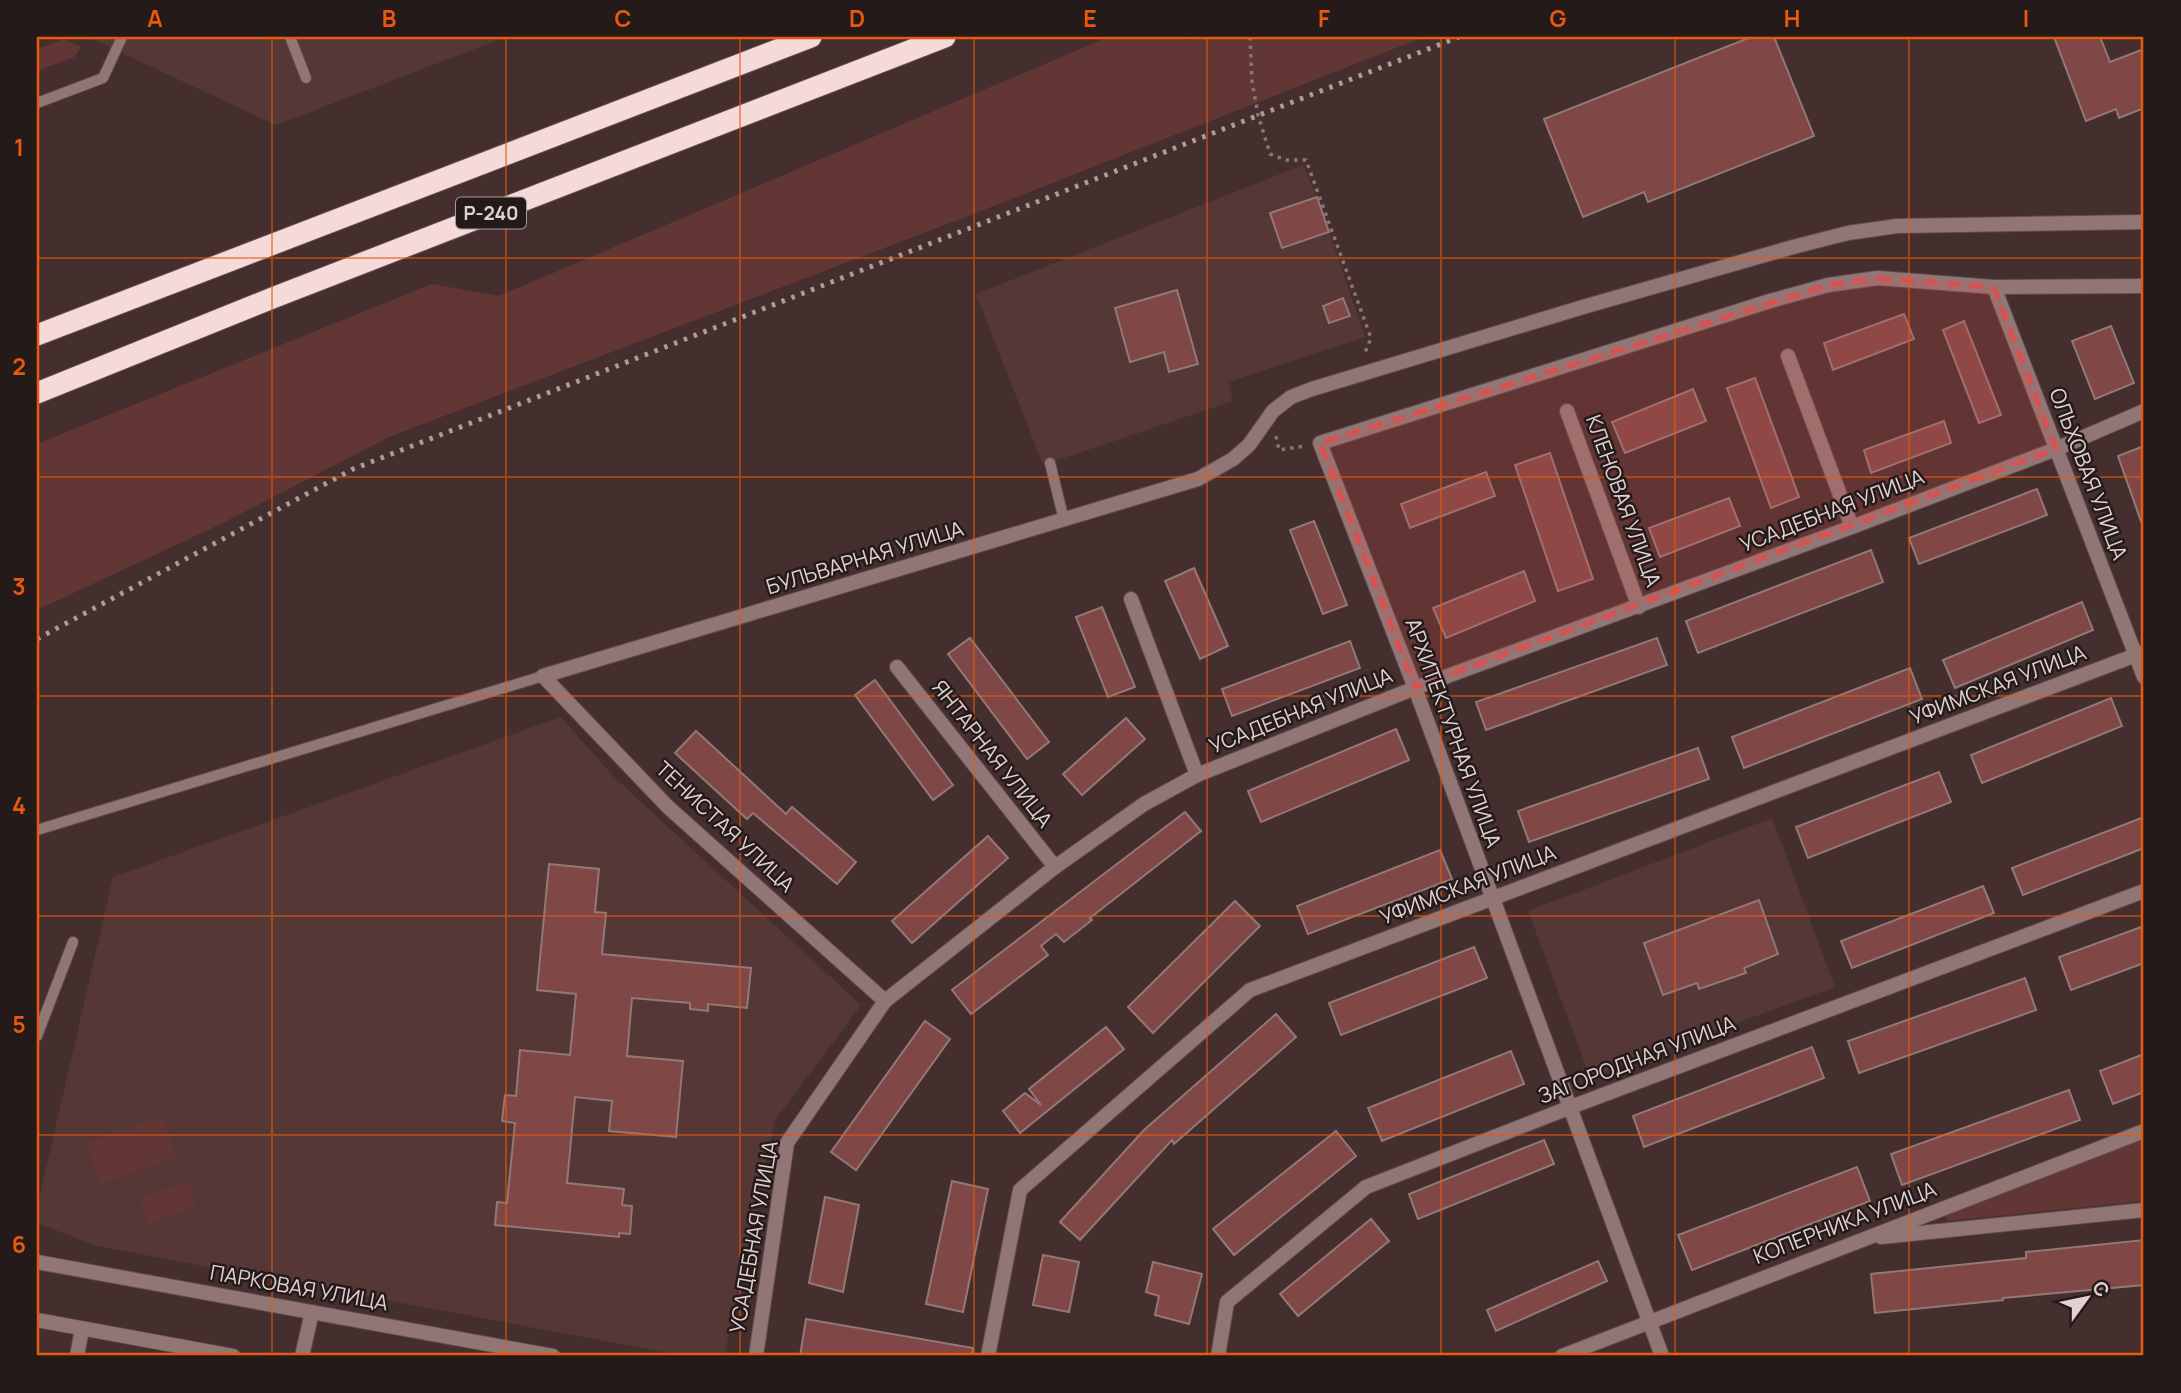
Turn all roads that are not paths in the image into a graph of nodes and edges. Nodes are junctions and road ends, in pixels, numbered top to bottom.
1 (122, 37) edge
2 (290, 37) edge
3 (811, 37) edge
4 (946, 37) edge
5 (306, 78) dead end
6 (37, 103) edge
7 (2144, 222) edge
8 (2144, 286) edge
9 (1994, 287) junction
10 (37, 335) edge
11 (1788, 356) dead end
12 (37, 393) edge
13 (1567, 411) dead end
14 (2144, 411) edge
15 (2056, 449) junction
16 (1050, 463) dead end
17 (1064, 520) junction
18 (1852, 527) junction
19 (1131, 598) dead end
20 (1639, 607) junction
21 (2140, 654) edge
22 (897, 667) dead end
23 (543, 676) junction
24 (2144, 677) edge
25 (1415, 688) junction
26 (1197, 775) junction
27 (37, 830) edge
28 (1055, 867) junction
29 (2144, 891) edge
30 (1491, 898) junction
31 (73, 942) dead end
32 (885, 1001) junction
33 (37, 1036) edge
34 (1571, 1107) junction
35 (2144, 1131) edge
36 (2144, 1210) edge
37 (1862, 1238) junction
38 (37, 1262) edge
39 (312, 1312) junction
40 (37, 1320) edge
41 (1651, 1323) junction
42 (82, 1329) junction
43 (1662, 1355) edge
44 (77, 1356) edge
45 (233, 1356) edge
46 (302, 1356) edge
47 (553, 1356) edge
48 (755, 1356) edge
49 (988, 1356) edge
50 (1218, 1356) edge
51 (1562, 1356) edge

1 - 6 lane
2 - 5 lane
3 - 10 highway, Р-240
4 - 12 highway, Р-240
7 - 17 street, БУЛЬВАРНАЯ УЛИЦА
8 - 9 street
9 - 15 street, ОЛЬХОВАЯ УЛИЦА
9 - 25 street, АРХИТЕКТУРНАЯ УЛИЦА
11 - 18 street
13 - 20 street, КЛЕНОВАЯ УЛИЦА
14 - 15 street, УСАДЕБНАЯ УЛИЦА
15 - 18 street, УСАДЕБНАЯ УЛИЦА
15 - 21 street, ОЛЬХОВАЯ УЛИЦА
16 - 17 lane
17 - 23 street, БУЛЬВАРНАЯ УЛИЦА
18 - 20 street, УСАДЕБНАЯ УЛИЦА
19 - 26 street
20 - 25 street, УСАДЕБНАЯ УЛИЦА
21 - 24 street, ОЛЬХОВАЯ УЛИЦА
21 - 30 street, УФИМСКАЯ УЛИЦА
22 - 28 street, ЯНТАРНАЯ УЛИЦА
23 - 27 lane
23 - 32 street, ТЕНИСТАЯ УЛИЦА
25 - 26 street, УСАДЕБНАЯ УЛИЦА
25 - 30 street, АРХИТЕКТУРНАЯ УЛИЦА
26 - 28 street, УСАДЕБНАЯ УЛИЦА
28 - 32 street, УСАДЕБНАЯ УЛИЦА
29 - 34 street, ЗАГОРОДНАЯ УЛИЦА
30 - 34 street, АРХИТЕКТУРНАЯ УЛИЦА
30 - 49 street, УФИМСКАЯ УЛИЦА
31 - 33 lane
32 - 48 street, УСАДЕБНАЯ УЛИЦА
34 - 41 street, АРХИТЕКТУРНАЯ УЛИЦА
34 - 50 street, ЗАГОРОДНАЯ УЛИЦА
35 - 37 street, КОПЕРНИКА УЛИЦА
36 - 37 street
37 - 41 street, КОПЕРНИКА УЛИЦА
38 - 39 street, ПАРКОВАЯ УЛИЦА
39 - 46 street
39 - 47 street, ПАРКОВАЯ УЛИЦА
40 - 42 street
41 - 43 street, АРХИТЕКТУРНАЯ УЛИЦА
41 - 51 street, КОПЕРНИКА УЛИЦА
42 - 44 street
42 - 45 street

